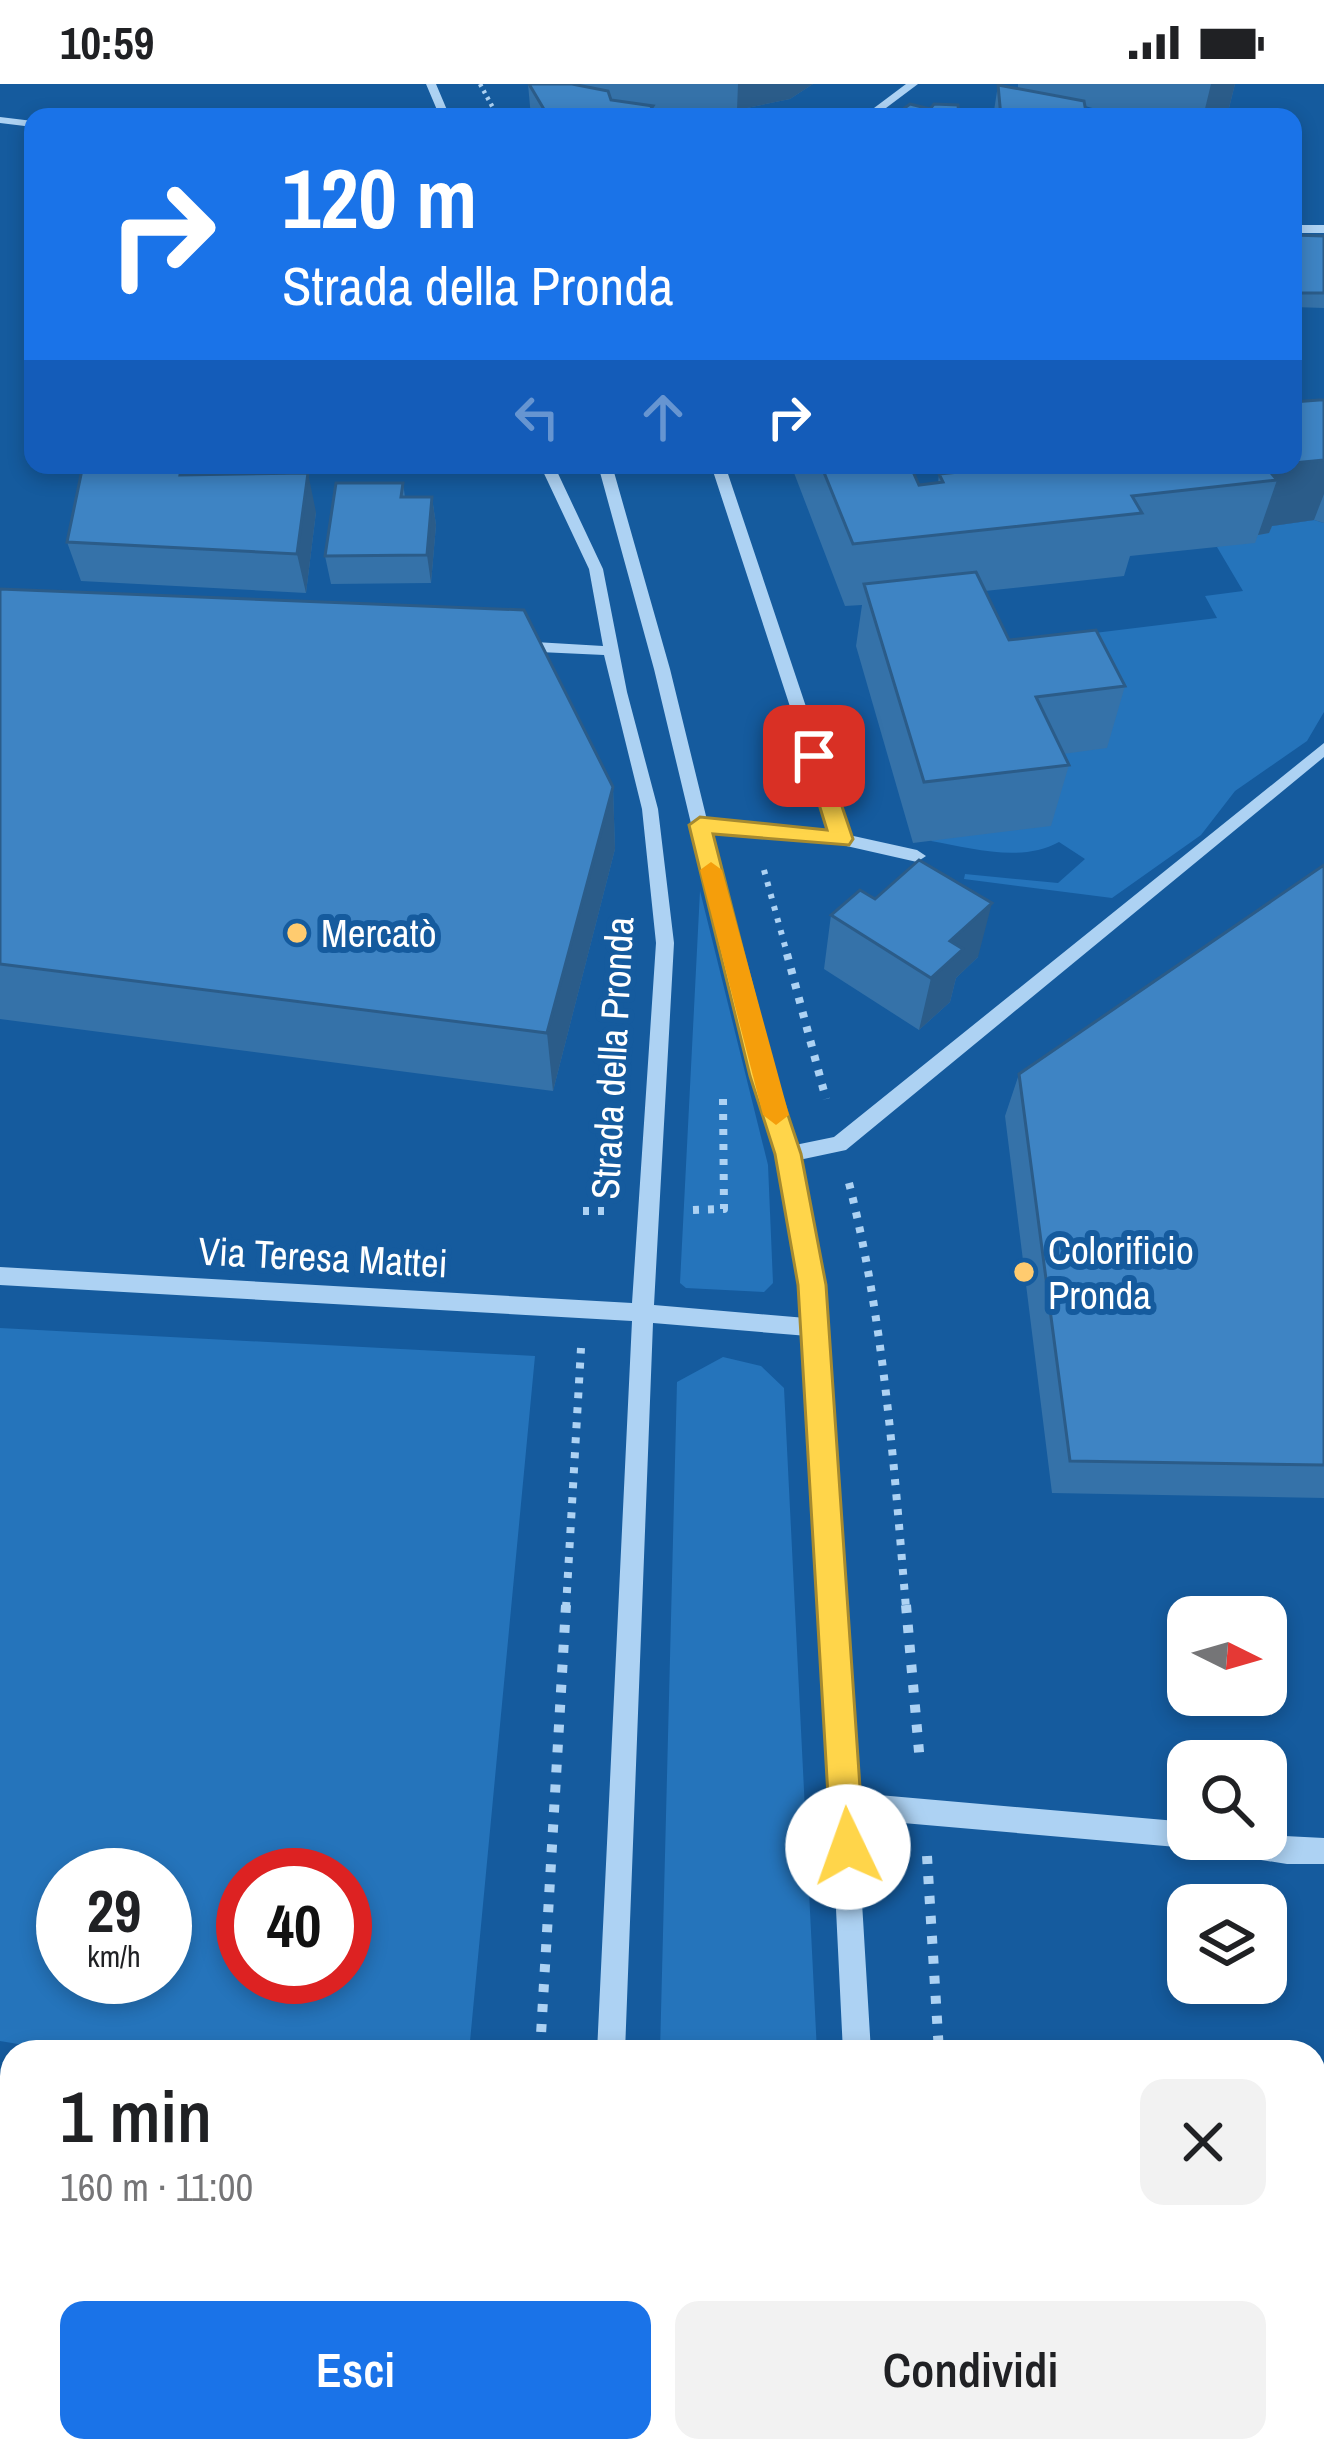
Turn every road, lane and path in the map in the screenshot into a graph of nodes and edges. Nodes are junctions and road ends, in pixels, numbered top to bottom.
1 (913, 84) edge
2 (880, 108) edge
3 (551, 474) edge
4 (607, 474) edge
5 (721, 474) edge
6 (500, 645) edge
7 (613, 651) junction
8 (1324, 748) edge
9 (700, 825) junction
10 (842, 839) junction
11 (917, 856) edge
12 (788, 1154) junction
13 (0, 1276) edge
14 (584, 1308) junction
15 (642, 1313) junction
16 (818, 1328) junction
17 (845, 1805) junction
18 (1167, 1832) edge
19 (1287, 1851) edge
20 (1324, 1851) edge
21 (541, 2040) edge
22 (612, 2040) edge
23 (856, 2040) edge

1 - 2 street
3 - 7 street, Strada della Pronda
4 - 9 street
5 - 10 street
6 - 7 street
7 - 15 street, Strada della Pronda
8 - 12 street
9 - 10 street
9 - 12 street
10 - 11 street
12 - 16 street
13 - 14 street, Via Teresa Mattei
14 - 15 street, Via Teresa Mattei
14 - 21 path
15 - 16 street
15 - 22 street, Strada della Pronda
16 - 17 street
17 - 18 street
17 - 23 street
19 - 20 street

